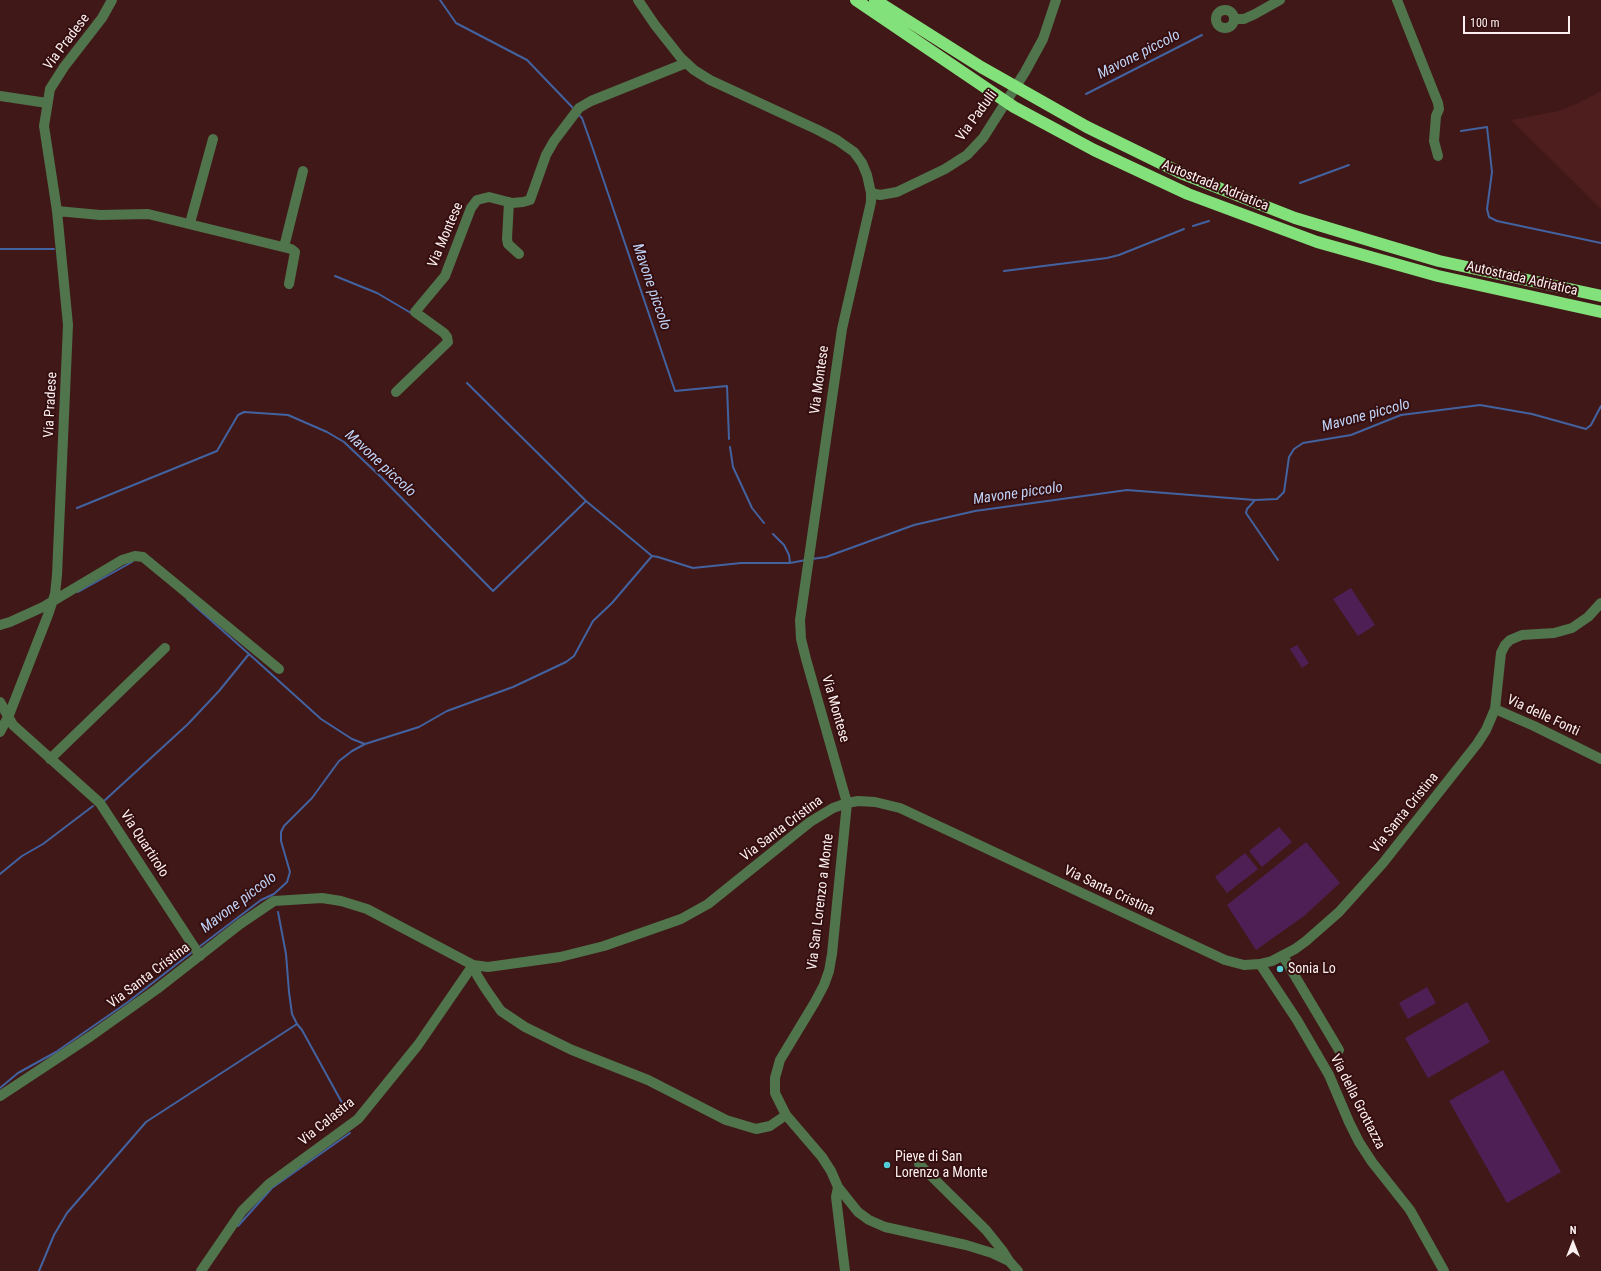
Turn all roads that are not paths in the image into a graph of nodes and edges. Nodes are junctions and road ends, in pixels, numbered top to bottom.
1 (112, 0) edge
2 (638, 0) edge
3 (856, 0) edge
4 (875, 0) edge
5 (1056, 0) edge
6 (1280, 0) edge
7 (1397, 0) edge
8 (1224, 5) edge
9 (1235, 19) junction
10 (686, 63) junction
11 (0, 96) edge
12 (47, 103) junction
13 (213, 139) dead end
14 (1438, 156) dead end
15 (303, 171) dead end
16 (871, 193) junction
17 (509, 202) junction
18 (57, 211) junction
19 (190, 223) junction
20 (284, 247) junction
21 (519, 254) dead end
22 (289, 284) dead end
23 (1601, 296) edge
24 (1601, 312) edge
25 (396, 392) dead end
26 (53, 601) junction
27 (1601, 603) edge
28 (0, 625) edge
29 (165, 648) dead end
30 (279, 669) dead end
31 (0, 702) edge
32 (1495, 709) junction
33 (9, 715) junction
34 (0, 732) edge
35 (50, 759) junction
36 (1601, 759) edge
37 (847, 803) junction
38 (200, 956) junction
39 (1283, 956) junction
40 (1260, 964) junction
41 (473, 965) junction
42 (1339, 1050) dead end
43 (0, 1096) edge
44 (786, 1115) junction
45 (919, 1164) dead end
46 (838, 1187) junction
47 (1009, 1261) junction
48 (201, 1271) edge
49 (845, 1271) edge
50 (1018, 1271) edge
51 (1444, 1271) edge

1 - 12 street, Via Pradese
2 - 10 street, Via Montese
3 - 24 highway, Autostrada Adriatica
4 - 23 highway, Autostrada Adriatica
5 - 16 street, Via Padulli
6 - 9 street
7 - 14 street
8 - 9 street
8 - 9 street
10 - 16 street, Via Montese
10 - 17 street, Via Montese
11 - 12 street
12 - 18 street, Via Pradese
13 - 19 street
15 - 20 street
16 - 37 street, Via Montese
17 - 21 street
17 - 25 street, Via Montese
18 - 19 street
18 - 26 street, Via Pradese
19 - 20 street
20 - 22 street
26 - 28 street
26 - 30 street
26 - 33 street, Via Pradese
27 - 32 street, Via Santa Cristina
29 - 35 street
31 - 33 street, Via Quartirolo
32 - 36 street, Via delle Fonti
32 - 39 street, Via Santa Cristina
33 - 34 street, Via Pradese
33 - 35 street, Via Quartirolo
35 - 38 street, Via Quartirolo
37 - 40 street, Via Santa Cristina
37 - 41 street, Via Santa Cristina
37 - 44 street, Via San Lorenzo a Monte
38 - 41 street, Via Santa Cristina
38 - 43 street, Via Santa Cristina
39 - 40 street, Via Santa Cristina
39 - 42 street
40 - 51 street, Via della Grottazza
41 - 44 street
41 - 48 street, Via Calastra
44 - 46 street, Via San Lorenzo a Monte
45 - 47 street, Via San Lorenzo a Monte
46 - 47 street, Via San Lorenzo a Monte
46 - 49 street
47 - 50 street, Via San Lorenzo a Monte

